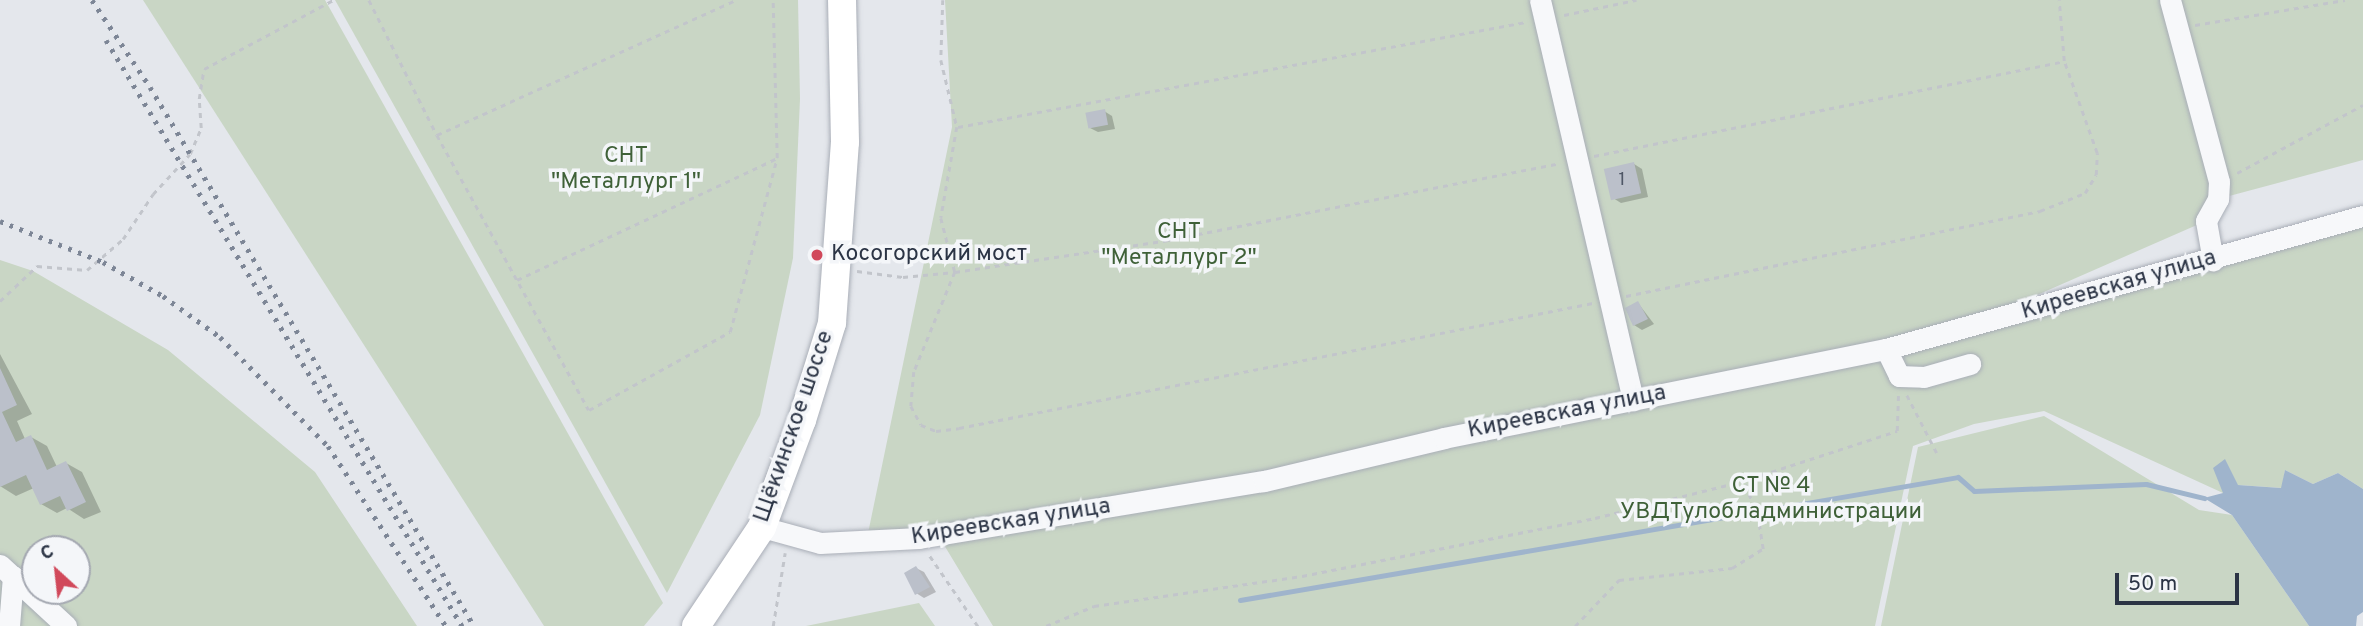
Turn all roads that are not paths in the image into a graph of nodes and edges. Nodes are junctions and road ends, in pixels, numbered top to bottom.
1 (842, 0) edge
2 (2170, 0) edge
3 (1542, 9) edge
4 (2363, 216) edge
5 (2213, 260) junction
6 (1886, 349) junction
7 (1970, 364) dead end
8 (1633, 400) junction
9 (775, 531) junction
10 (6, 570) edge
11 (9, 626) edge
12 (66, 626) edge
13 (696, 626) edge

1 - 9 main road, Щёкинское шоссе
2 - 5 street
3 - 8 street
4 - 5 street, Киреевская улица
5 - 6 street, Киреевская улица
6 - 7 street
6 - 8 street, Киреевская улица
8 - 9 street, Киреевская улица
9 - 13 main road, Щёкинское шоссе
10 - 11 street
10 - 12 street

